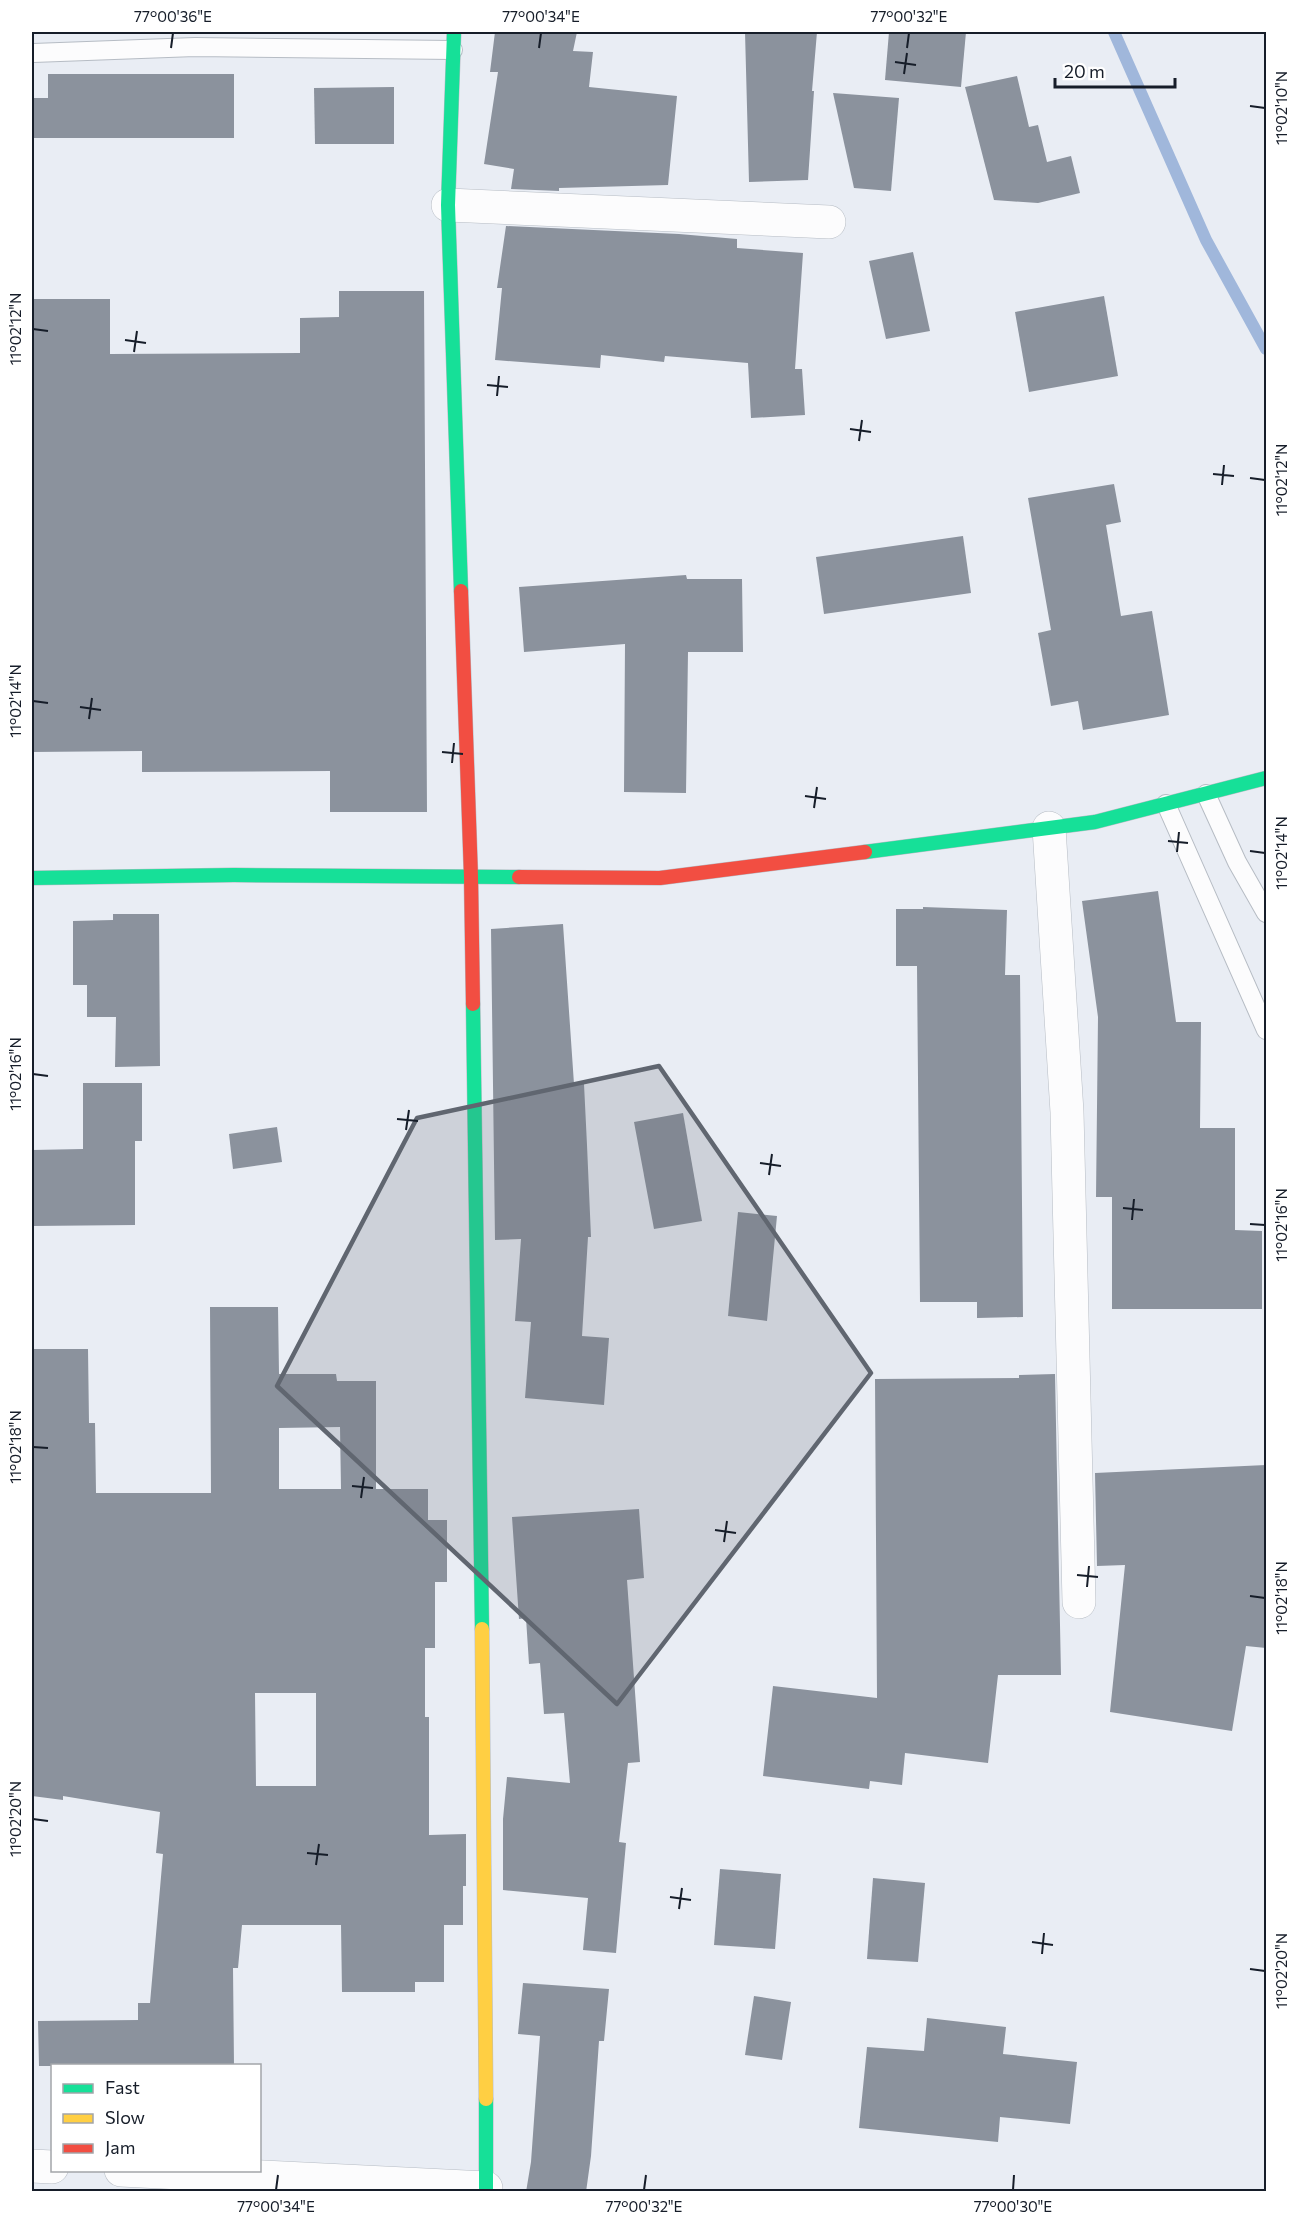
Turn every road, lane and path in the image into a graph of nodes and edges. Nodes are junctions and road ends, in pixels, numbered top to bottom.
1 (454, 32) edge
2 (453, 50) junction
3 (33, 53) edge
4 (448, 205) junction
5 (829, 222) dead end
6 (1266, 778) edge
7 (1206, 794) junction
8 (1166, 804) junction
9 (1049, 828) junction
10 (471, 877) junction
11 (32, 878) edge
12 (1266, 913) edge
13 (1266, 1030) edge
14 (1079, 1602) dead end
15 (32, 2166) edge
16 (51, 2167) edge
17 (136, 2178) edge
18 (486, 2190) edge

1 - 2 street
2 - 3 lane
2 - 4 street
4 - 5 street
4 - 10 street
6 - 7 street
7 - 8 street
7 - 12 lane
8 - 9 street
8 - 13 lane
9 - 10 street
9 - 14 street
10 - 11 street
10 - 18 street
15 - 16 street
17 - 18 street

